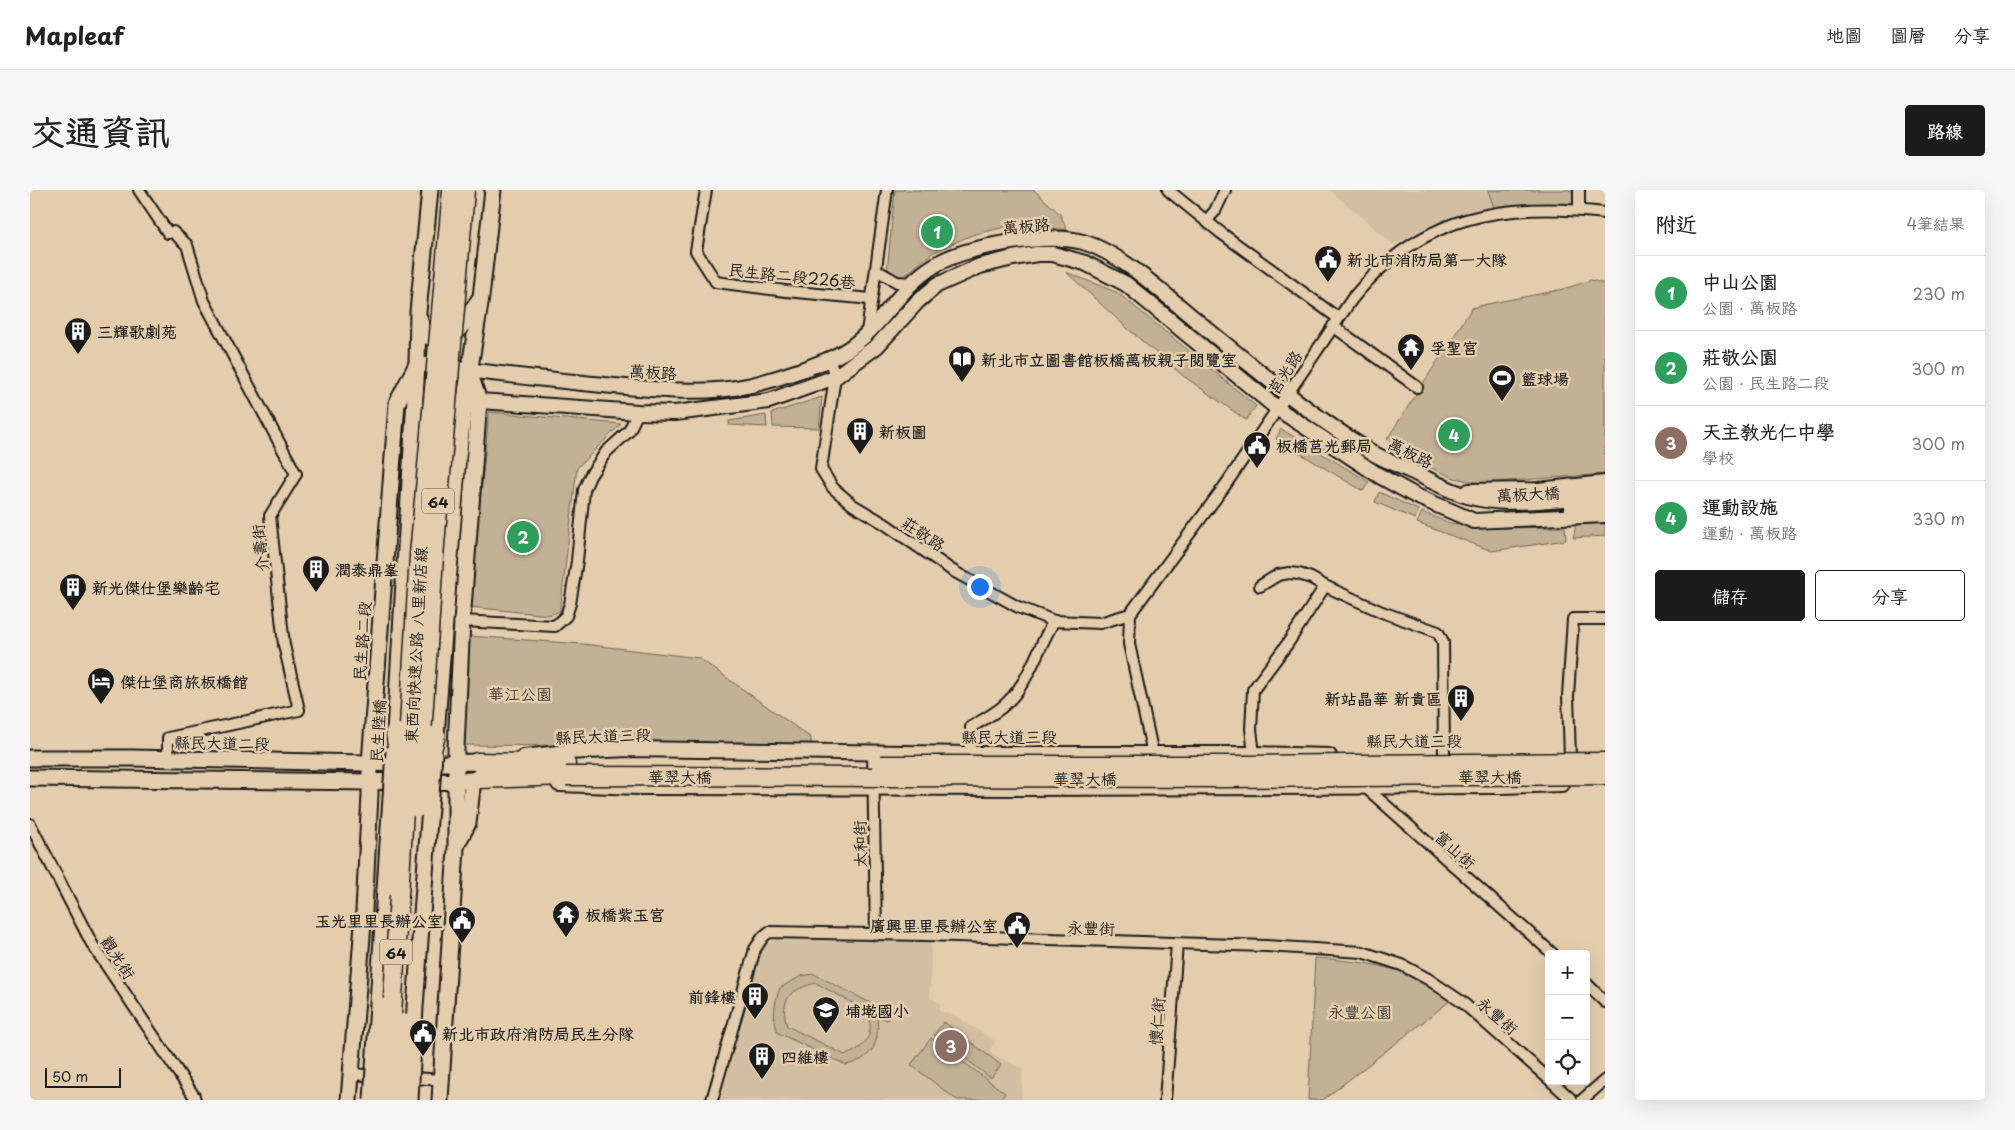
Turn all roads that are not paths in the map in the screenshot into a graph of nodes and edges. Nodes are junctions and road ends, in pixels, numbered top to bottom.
1 (139, 190) edge
2 (430, 190) edge
3 (452, 190) edge
4 (465, 190) edge
5 (493, 190) edge
6 (706, 190) edge
7 (887, 190) edge
8 (1168, 190) edge
9 (1225, 190) edge
10 (1579, 190) edge
11 (1579, 210) junction
12 (1605, 214) edge
13 (1207, 220) junction
14 (876, 270) junction
15 (911, 283) junction
16 (481, 297) junction
17 (871, 299) junction
18 (418, 312) junction
19 (1336, 322) junction
20 (867, 332) junction
21 (829, 358) junction
22 (416, 364) junction
23 (469, 370) junction
24 (835, 377) junction
25 (1417, 387) dead end
26 (1286, 395) junction
27 (472, 400) junction
28 (1278, 409) junction
29 (638, 412) junction
30 (1605, 483) edge
31 (1456, 492) junction
32 (1605, 495) edge
33 (1605, 505) edge
34 (1453, 511) junction
35 (1605, 515) edge
36 (1260, 586) dead end
37 (1325, 586) junction
38 (1130, 614) junction
39 (1605, 620) edge
40 (462, 621) junction
41 (1054, 621) junction
42 (395, 732) junction
43 (436, 735) junction
44 (873, 753) junction
45 (970, 753) junction
46 (1153, 754) junction
47 (1254, 754) junction
48 (1605, 755) edge
49 (1354, 757) junction
50 (1570, 757) junction
51 (168, 758) junction
52 (1444, 758) junction
53 (31, 762) edge
54 (1605, 762) edge
55 (456, 763) junction
56 (370, 764) junction
57 (413, 764) joint
58 (566, 770) junction
59 (476, 774) junction
60 (1605, 775) edge
61 (30, 778) edge
62 (370, 782) junction
63 (455, 782) junction
64 (1579, 783) junction
65 (1605, 783) edge
66 (1363, 786) junction
67 (873, 788) junction
68 (972, 788) junction
69 (411, 809) junction
70 (30, 824) edge
71 (456, 848) junction
72 (876, 935) junction
73 (1177, 944) junction
74 (1548, 950) edge
75 (1590, 987) edge
76 (1605, 1002) edge
77 (352, 1074) junction
78 (1545, 1076) edge
79 (440, 1080) junction
80 (1605, 1080) edge
81 (1556, 1085) edge
82 (195, 1100) edge
83 (350, 1100) edge
84 (372, 1100) edge
85 (387, 1100) edge
86 (399, 1100) edge
87 (410, 1100) edge
88 (440, 1100) edge
89 (712, 1100) edge
90 (1165, 1100) edge
91 (1572, 1100) edge
92 (1582, 1100) edge

1 - 51 street, 介壽街
2 - 18 main road, 民生路二段
3 - 69 highway, 東西向快速公路 八里新店線 / 64, bridge
4 - 69 highway, 東西向快速公路 八里新店線 / 64, bridge
5 - 16 main road
6 - 17 street, 民生路二段226巷
7 - 14 street
8 - 13 street
9 - 13 street
10 - 11 street
11 - 12 street, 莒光路
11 - 19 street, 莒光路
13 - 19 street
14 - 15 street
14 - 17 street
15 - 20 street, 萬板路
15 - 26 street, 萬板路
16 - 18 main road
16 - 23 main road
17 - 20 street
18 - 22 main road, 民生路二段
19 - 25 street
19 - 26 street, 莒光路
20 - 21 street, 萬板路
21 - 23 street, 萬板路
21 - 24 street, 莊敬路
22 - 23 street, 萬板路
22 - 42 main road, 民生陸橋
22 - 56 main road, 民生路二段
23 - 27 main road
24 - 28 street, 萬板路
24 - 29 street, 萬板路
24 - 41 street, 莊敬路
26 - 28 street, 莒光路
26 - 31 street, 萬板路
27 - 29 street, 萬板路
27 - 40 main road
27 - 43 main road
28 - 34 street, 萬板路
28 - 38 street, 莒光路
29 - 40 street
30 - 31 street, 萬板路
31 - 32 street, 萬板大橋
33 - 34 street, 萬板大橋
34 - 35 street, 萬板路
36 - 37 street
37 - 47 street
37 - 52 street
38 - 41 street, 莊敬路
38 - 46 street
39 - 50 street
40 - 55 main road
41 - 45 street
42 - 69 highway, bridge
42 - 84 main road, 民生陸橋, bridge
43 - 69 highway, bridge
43 - 87 main road, bridge
44 - 45 street, 縣民大道三段
44 - 59 street, 縣民大道三段
44 - 67 street, 太和街
45 - 46 street, 縣民大道三段
45 - 68 street
46 - 47 street, 縣民大道三段
47 - 49 street, 縣民大道三段
48 - 50 street, 縣民大道三段
49 - 52 street, 縣民大道三段
49 - 66 street
50 - 52 street, 縣民大道三段
50 - 64 street
51 - 53 main road, 縣民大道二段
51 - 56 main road, 縣民大道二段
54 - 58 highway, 華翠大橋, bridge
55 - 57 main road, 縣民大道三段
55 - 59 main road, 縣民大道三段
55 - 63 main road
56 - 57 main road, 縣民大道二段
56 - 62 main road, 民生路二段
58 - 59 highway
58 - 60 highway, 華翠大橋, bridge
59 - 63 main road, 縣民大道三段
59 - 67 street, 縣民大道三段
59 - 71 main road
61 - 62 main road
62 - 63 main road, 縣民大道三段
62 - 77 main road, 民生路二段
63 - 71 main road
64 - 65 street, 縣民大道三段
64 - 66 street, 縣民大道三段
66 - 68 street, 縣民大道三段
66 - 74 street, 富山街
67 - 68 street, 縣民大道三段
67 - 72 street, 太和街
69 - 85 highway, 東西向快速公路 八里新店線 / 64, bridge
69 - 86 highway, 東西向快速公路 八里新店線 / 64, bridge
70 - 82 street, 觀光街
71 - 79 main road
72 - 73 street, 永豐街
72 - 89 street, 永豐街
73 - 78 street, 永豐街
73 - 90 street, 懷仁街
75 - 76 street
77 - 79 street
77 - 83 main road, 民生路二段
79 - 88 main road
80 - 92 street
81 - 91 street, 永豐街

